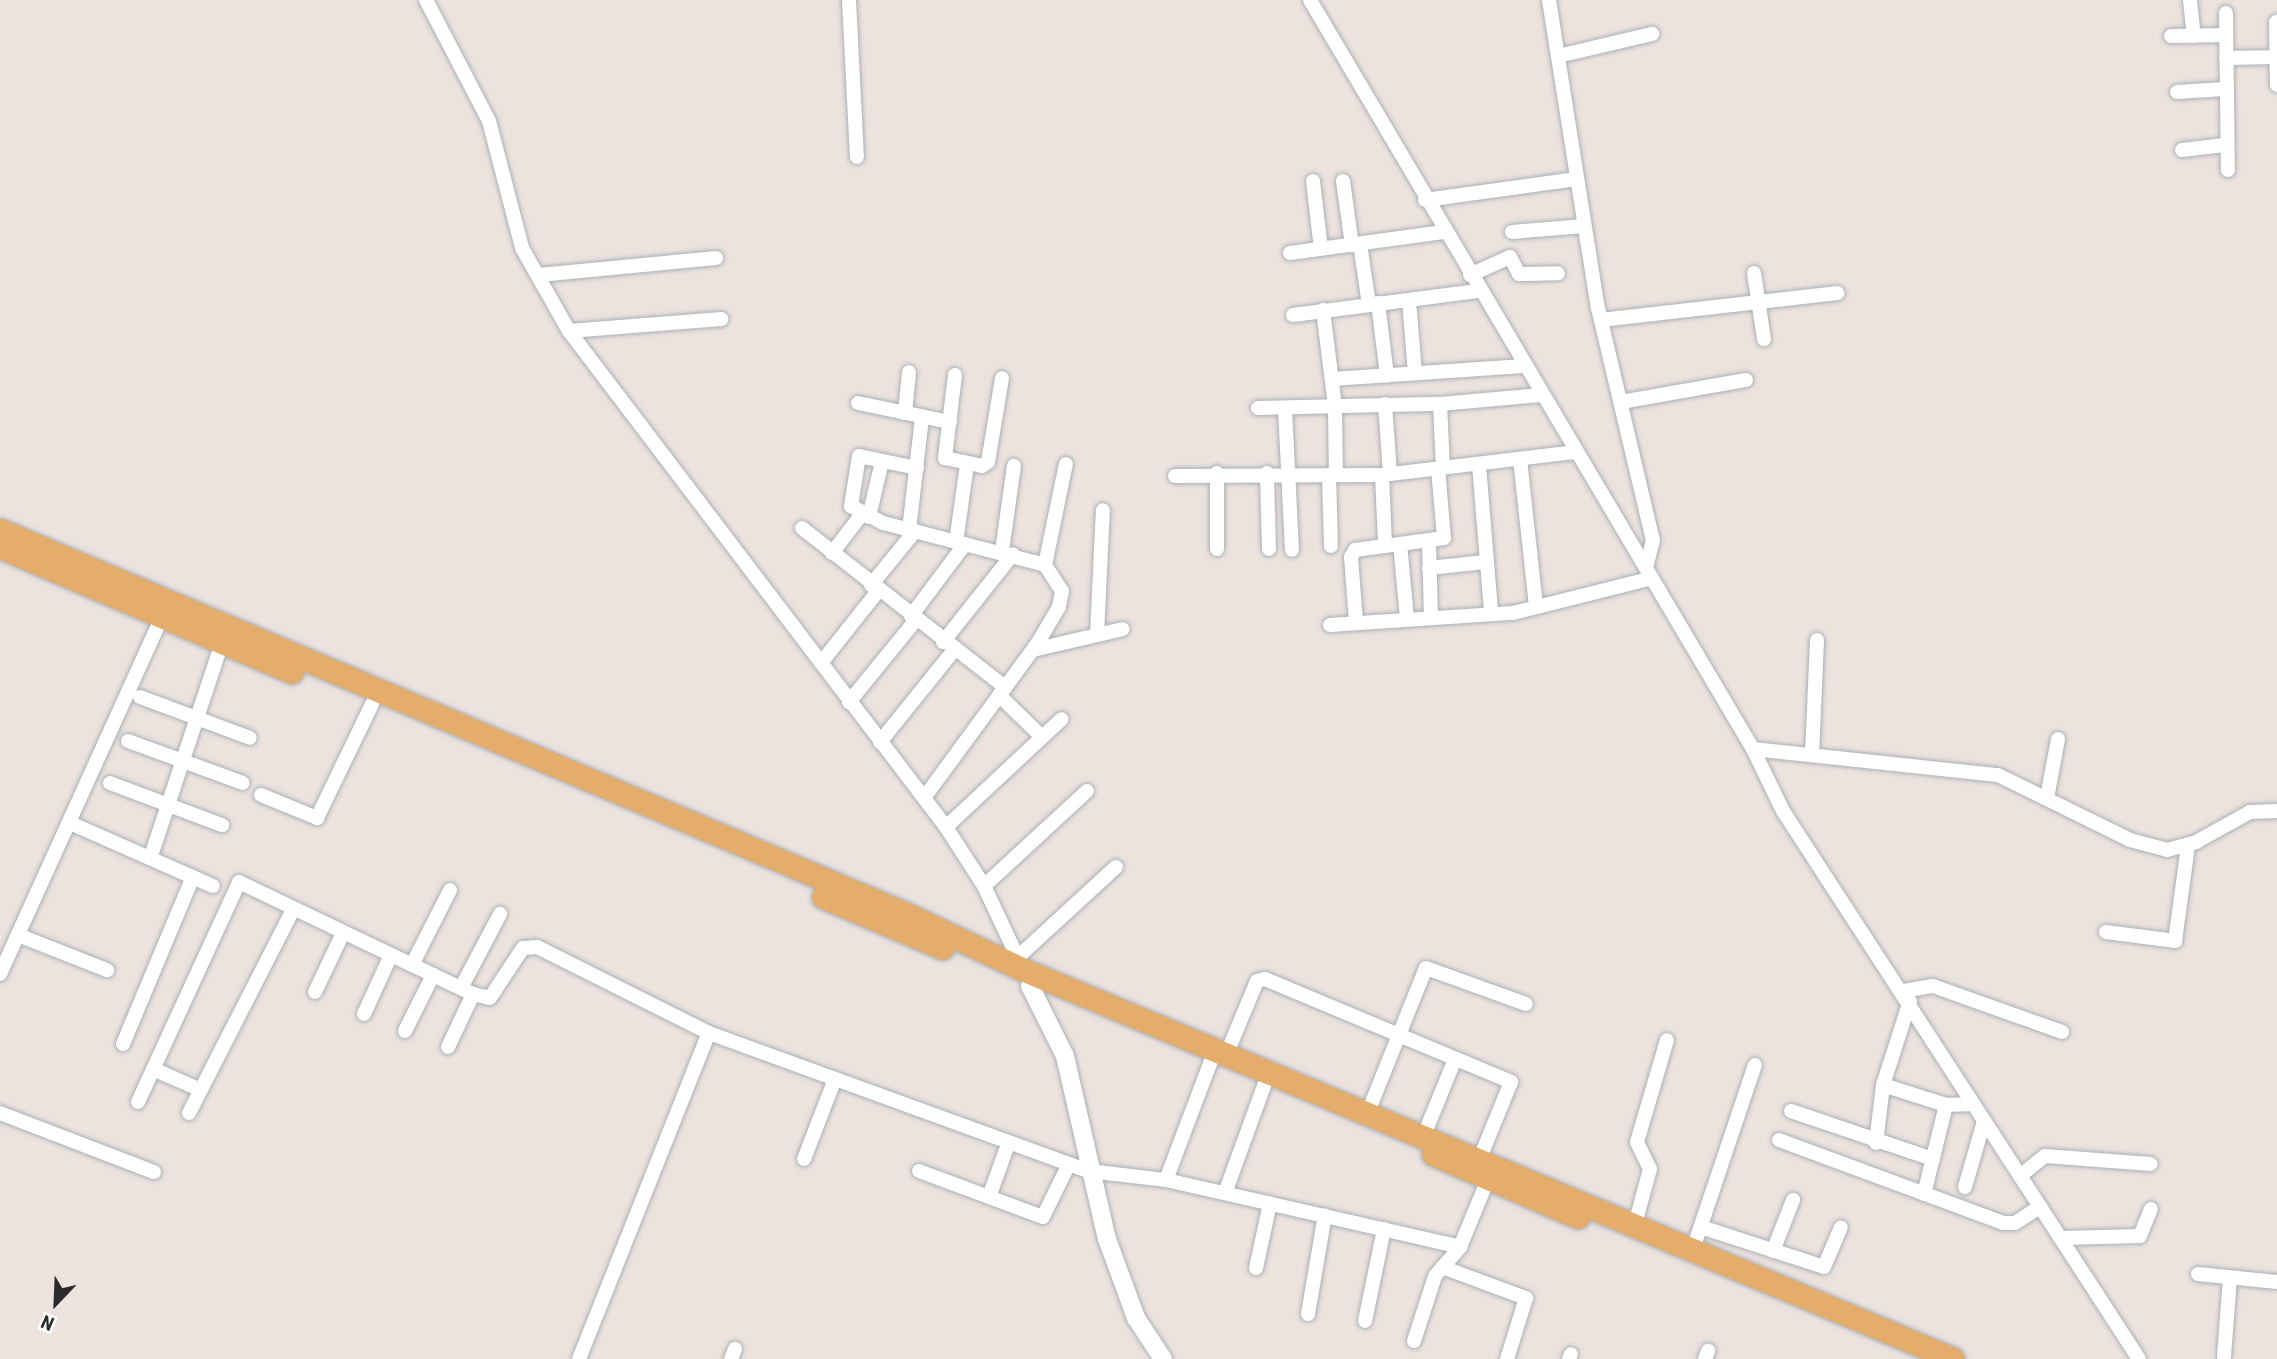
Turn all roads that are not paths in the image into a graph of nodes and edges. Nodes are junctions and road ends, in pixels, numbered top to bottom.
1 (426, 0) edge
2 (849, 0) edge
3 (1310, 0) edge
4 (1549, 0) edge
5 (2190, 0) edge
6 (2226, 13) dead end
7 (2276, 22) edge
8 (1652, 34) dead end
9 (2225, 35) junction
10 (2171, 36) dead end
11 (2194, 36) junction
12 (1558, 56) junction
13 (2276, 57) edge
14 (2225, 58) junction
15 (2277, 85) edge
16 (2224, 89) junction
17 (2177, 92) dead end
18 (2225, 145) junction
19 (2182, 149) dead end
20 (857, 157) dead end
21 (2228, 170) dead end
22 (1577, 179) junction
23 (1313, 181) dead end
24 (1343, 181) dead end
25 (1425, 200) junction
26 (1584, 226) junction
27 (1444, 232) junction
28 (1512, 232) dead end
29 (1356, 244) junction
30 (1321, 249) junction
31 (1290, 253) dead end
32 (716, 258) dead end
33 (1559, 273) dead end
34 (1754, 273) dead end
35 (539, 275) junction
36 (1470, 275) junction
37 (1479, 291) junction
38 (1837, 293) dead end
39 (1409, 300) junction
40 (1758, 302) junction
41 (1374, 304) junction
42 (1323, 310) junction
43 (1293, 314) dead end
44 (722, 319) dead end
45 (1601, 320) junction
46 (569, 331) junction
47 (1765, 339) dead end
48 (1524, 366) junction
49 (909, 372) dead end
50 (1415, 373) junction
51 (955, 375) dead end
52 (1387, 375) junction
53 (1002, 378) dead end
54 (1332, 379) junction
55 (1746, 380) dead end
56 (1541, 395) junction
57 (1621, 402) junction
58 (858, 403) dead end
59 (1385, 404) junction
60 (1440, 404) junction
61 (1335, 407) junction
62 (1258, 408) dead end
63 (1285, 408) junction
64 (905, 413) junction
65 (922, 417) junction
66 (950, 422) junction
67 (1576, 452) junction
68 (1520, 459) junction
69 (881, 461) junction
70 (1066, 464) dead end
71 (967, 465) junction
72 (1479, 465) junction
73 (1014, 466) dead end
74 (918, 468) junction
75 (1440, 468) junction
76 (1217, 473) junction
77 (1267, 474) junction
78 (1290, 474) junction
79 (1386, 474) junction
80 (1333, 475) junction
81 (1175, 476) dead end
82 (1103, 510) dead end
83 (865, 516) junction
84 (802, 528) dead end
85 (0, 530) edge
86 (912, 531) junction
87 (1429, 542) junction
88 (960, 543) junction
89 (1400, 544) junction
90 (1385, 545) junction
91 (1331, 546) dead end
92 (0, 547) edge
93 (1217, 549) dead end
94 (1269, 549) dead end
95 (1292, 550) dead end
96 (832, 553) junction
97 (1007, 553) junction
98 (1485, 562) junction
99 (1045, 565) junction
100 (1429, 568) junction
101 (1649, 573) junction
102 (875, 588) junction
103 (1536, 607) junction
104 (1491, 612) junction
105 (162, 617) junction
106 (1431, 617) junction
107 (913, 618) junction
108 (1407, 618) junction
109 (1356, 622) junction
110 (1330, 625) dead end
111 (1123, 629) dead end
112 (1097, 635) junction
113 (1817, 640) dead end
114 (222, 643) junction
115 (948, 646) junction
116 (1033, 650) junction
117 (821, 663) junction
118 (1002, 691) junction
119 (140, 697) dead end
120 (849, 702) junction
121 (372, 704) junction
122 (197, 718) junction
123 (1062, 719) dead end
124 (1042, 737) junction
125 (250, 738) dead end
126 (2058, 738) dead end
127 (128, 741) dead end
128 (880, 742) junction
129 (1753, 749) junction
130 (1812, 755) junction
131 (183, 760) junction
132 (110, 783) dead end
133 (243, 783) dead end
134 (1087, 791) dead end
135 (261, 795) dead end
136 (924, 798) junction
137 (2047, 798) junction
138 (167, 806) junction
139 (2277, 811) edge
140 (70, 823) junction
141 (222, 825) dead end
142 (946, 827) junction
143 (715, 843) junction
144 (2188, 846) junction
145 (153, 850) dead end
146 (1116, 867) dead end
147 (193, 877) junction
148 (213, 886) dead end
149 (984, 886) junction
150 (450, 890) dead end
151 (293, 910) junction
152 (500, 914) dead end
153 (2106, 932) dead end
154 (343, 933) junction
155 (18, 936) junction
156 (391, 955) junction
157 (412, 965) junction
158 (107, 970) dead end
159 (1024, 971) junction
160 (0, 974) edge
161 (433, 975) junction
162 (467, 991) junction
163 (315, 992) dead end
164 (1907, 996) junction
165 (1526, 1004) dead end
166 (365, 1014) dead end
167 (405, 1031) dead end
168 (2062, 1032) dead end
169 (709, 1033) junction
170 (1397, 1036) junction
171 (1667, 1040) dead end
172 (123, 1044) dead end
173 (448, 1047) dead end
174 (1219, 1057) junction
175 (1455, 1059) junction
176 (1755, 1065) dead end
177 (153, 1069) junction
178 (835, 1079) junction
179 (1265, 1083) junction
180 (1884, 1085) junction
181 (201, 1090) junction
182 (138, 1102) dead end
183 (1973, 1104) junction
184 (1946, 1105) junction
185 (1791, 1111) dead end
186 (1368, 1112) junction
187 (0, 1113) edge
188 (189, 1114) dead end
189 (1984, 1121) junction
190 (1424, 1135) junction
191 (1779, 1140) dead end
192 (1876, 1143) junction
193 (1006, 1150) dead end
194 (804, 1159) dead end
195 (1933, 1159) junction
196 (1069, 1164) junction
197 (2151, 1164) dead end
198 (1484, 1168) junction
199 (919, 1171) dead end
200 (1089, 1171) junction
201 (154, 1172) dead end
202 (2020, 1176) junction
203 (1166, 1180) junction
204 (1965, 1187) dead end
205 (1225, 1193) junction
206 (1924, 1194) junction
207 (989, 1197) junction
208 (1793, 1200) dead end
209 (1270, 1203) junction
210 (2040, 1207) junction
211 (2151, 1209) dead end
212 (1325, 1215) junction
213 (1635, 1224) junction
214 (1701, 1227) junction
215 (1841, 1227) dead end
216 (1384, 1228) junction
217 (2060, 1238) junction
218 (1460, 1247) junction
219 (1693, 1250) junction
220 (1773, 1251) junction
221 (1443, 1267) junction
222 (1255, 1268) dead end
223 (2198, 1274) dead end
224 (2230, 1278) junction
225 (2277, 1282) edge
226 (1308, 1314) dead end
227 (1365, 1321) dead end
228 (1414, 1340) dead end
229 (2224, 1356) dead end
230 (579, 1359) edge
231 (1163, 1359) edge
232 (1507, 1359) edge
233 (1917, 1359) edge
234 (1954, 1359) edge
235 (2139, 1359) edge

1 - 35 street
2 - 20 street
3 - 25 street
4 - 12 street
5 - 11 street
6 - 9 street
7 - 13 street
8 - 12 street
9 - 11 street
9 - 14 street
10 - 11 street
12 - 22 street
13 - 14 street
13 - 15 street
14 - 16 street
16 - 17 street
16 - 18 street
18 - 19 street
18 - 21 street
22 - 25 street
22 - 26 street
23 - 30 street
24 - 29 street
25 - 27 street
26 - 28 street
26 - 45 street
27 - 29 street
27 - 36 street
29 - 30 street
29 - 41 street
30 - 31 street
32 - 35 street
33 - 36 street
34 - 40 street
35 - 46 street
36 - 37 street
37 - 39 street
37 - 48 street
38 - 40 street
39 - 41 street
39 - 50 street
40 - 45 street
40 - 47 street
41 - 42 street
41 - 52 street
42 - 43 street
42 - 54 street
44 - 46 street
45 - 57 street
46 - 117 street
48 - 50 street
48 - 56 street
49 - 64 street
50 - 52 street
51 - 66 street
52 - 54 street
53 - 71 street
54 - 61 street
55 - 57 street
56 - 60 street
56 - 67 street
57 - 101 street
58 - 64 street
59 - 60 street
59 - 61 street
59 - 79 street
60 - 75 street
61 - 63 street
61 - 80 street
62 - 63 street
63 - 78 street
64 - 65 street
65 - 66 street
65 - 74 street
66 - 71 street
67 - 68 street
67 - 101 street
68 - 72 street
68 - 103 street
69 - 74 street
69 - 83 street
69 - 83 street
70 - 99 street
71 - 88 street
72 - 75 street
72 - 98 street
73 - 97 street
74 - 86 street
75 - 79 street
75 - 87 street
76 - 77 street
76 - 81 street
76 - 93 street
77 - 78 street
77 - 94 street
78 - 80 street
78 - 95 street
79 - 80 street
79 - 90 street
80 - 91 street
82 - 112 street
83 - 86 street
83 - 96 street
84 - 96 street
85 - 143 main road
86 - 88 street
86 - 102 street
87 - 89 street
87 - 100 street
88 - 97 street
88 - 107 street
89 - 90 street
89 - 108 street
90 - 109 street
92 - 105 main road
96 - 102 street
97 - 99 street
97 - 115 street
98 - 100 street
98 - 104 street
99 - 116 street
100 - 106 street
101 - 103 street
101 - 129 street
102 - 107 street
102 - 117 street
103 - 104 street
104 - 106 street
105 - 114 main road
105 - 140 street
106 - 108 street
107 - 115 street
107 - 120 street
108 - 109 street
109 - 110 street
111 - 112 street
112 - 116 street
113 - 130 street
114 - 121 main road
114 - 122 street
115 - 118 street
115 - 128 street
116 - 118 street
117 - 120 street
118 - 124 street
118 - 136 street
119 - 122 street
120 - 128 street
121 - 135 street
121 - 143 main road
122 - 125 street
122 - 131 street
123 - 124 street
124 - 142 street
126 - 137 street
127 - 131 street
128 - 136 street
129 - 130 street
129 - 164 street
130 - 137 street
131 - 133 street
131 - 138 street
132 - 138 street
134 - 149 street
136 - 142 street
137 - 144 street
138 - 141 street
138 - 145 street
139 - 144 street
140 - 147 street
140 - 155 street
142 - 149 street
143 - 159 main road
144 - 153 street
146 - 159 street
147 - 148 street
147 - 172 street
149 - 159 street
150 - 157 street
151 - 154 street
151 - 177 street
151 - 181 street
152 - 162 street
154 - 156 street
154 - 163 street
155 - 158 street
155 - 160 street
156 - 157 street
156 - 166 street
157 - 161 street
159 - 174 main road
159 - 200 street
161 - 162 street
161 - 167 street
162 - 169 street
162 - 173 street
164 - 168 street
164 - 180 street
164 - 183 street
165 - 170 street
169 - 178 street
169 - 230 street
170 - 174 street
170 - 175 street
170 - 186 street
171 - 213 street
174 - 179 main road
174 - 186 main road
174 - 203 street
175 - 190 street
175 - 198 street
176 - 214 street
177 - 181 street
177 - 182 street
178 - 194 street
178 - 196 street
179 - 198 main road
179 - 205 street
180 - 184 street
180 - 192 street
181 - 188 street
183 - 184 street
183 - 189 street
184 - 195 street
185 - 192 street
186 - 190 main road
187 - 201 street
189 - 202 street
189 - 204 street
190 - 198 main road
191 - 206 street
192 - 195 street
193 - 207 street
195 - 206 street
196 - 200 street
196 - 207 street
197 - 202 street
198 - 213 main road
198 - 218 street
198 - 233 main road
199 - 207 street
200 - 203 street
200 - 231 street
202 - 210 street
203 - 205 street
205 - 209 street
206 - 210 street
208 - 220 street
209 - 212 street
209 - 222 street
210 - 217 street
211 - 217 street
212 - 216 street
212 - 226 street
213 - 219 main road
214 - 219 street
214 - 220 street
215 - 220 street
216 - 218 street
216 - 227 street
217 - 235 street
218 - 221 street
219 - 234 main road
221 - 228 street
221 - 232 street
223 - 224 street
224 - 225 street
224 - 229 street

